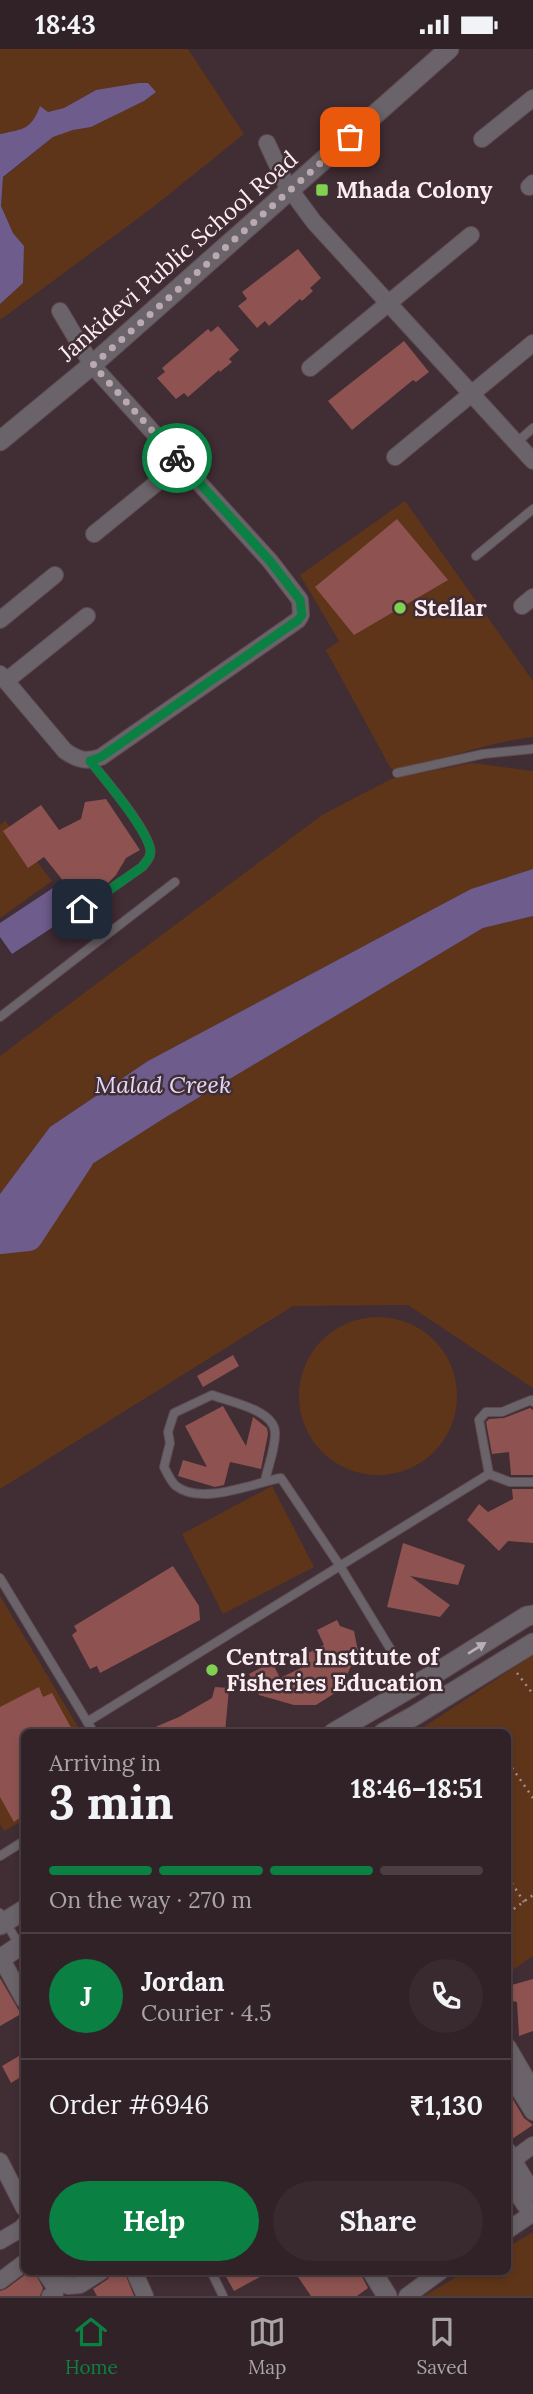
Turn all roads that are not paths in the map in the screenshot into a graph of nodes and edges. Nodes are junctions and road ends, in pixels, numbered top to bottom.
1 (449, 49) edge
2 (533, 98) edge
3 (482, 139) dead end
4 (267, 143) dead end
5 (290, 190) junction
6 (471, 235) dead end
7 (389, 303) junction
8 (60, 311) dead end
9 (533, 343) edge
10 (93, 365) junction
11 (310, 368) dead end
12 (133, 384) dead end
13 (120, 395) junction
14 (471, 395) junction
15 (533, 428) edge
16 (0, 441) edge
17 (516, 443) junction
18 (395, 457) dead end
19 (533, 461) edge
20 (181, 463) junction
21 (533, 509) edge
22 (94, 534) dead end
23 (476, 556) dead end
24 (55, 575) dead end
25 (86, 617) dead end
26 (0, 620) edge
27 (3, 677) edge
28 (533, 749) edge
29 (90, 761) junction
30 (397, 773) dead end
31 (175, 882) dead end
32 (82, 909) dead end
33 (0, 1017) edge
34 (533, 1402) edge
35 (489, 1474) junction
36 (265, 1481) junction
37 (533, 1482) edge
38 (340, 1566) junction
39 (0, 1579) edge
40 (533, 1615) edge
41 (533, 1643) edge
42 (394, 1655) dead end
43 (87, 1722) junction
44 (91, 1729) edge
45 (340, 1729) edge
46 (390, 1729) edge
47 (21, 1843) edge
48 (0, 1856) edge
49 (21, 1911) edge
50 (2, 1919) edge
51 (21, 1944) edge
52 (21, 1946) edge
53 (1, 1958) edge
54 (21, 1995) edge
55 (511, 2057) edge
56 (511, 2080) edge
57 (533, 2090) edge
58 (533, 2112) edge
59 (533, 2145) edge
60 (511, 2155) edge
61 (511, 2157) edge
62 (0, 2161) edge
63 (511, 2184) edge
64 (533, 2193) edge
65 (21, 2202) edge
66 (532, 2214) edge
67 (511, 2228) edge
68 (21, 2229) edge
69 (0, 2241) edge
70 (21, 2265) edge
71 (47, 2275) edge
72 (58, 2275) edge
73 (96, 2275) edge
74 (107, 2275) edge
75 (136, 2275) edge
76 (213, 2275) edge
77 (374, 2275) edge
78 (436, 2275) edge
79 (0, 2281) edge
80 (50, 2296) edge
81 (73, 2296) edge
82 (145, 2296) edge
83 (223, 2296) edge
84 (387, 2296) edge
85 (407, 2296) edge

1 - 5 street, Jankidevi Public School Road
2 - 3 street
4 - 5 street
5 - 7 street
5 - 10 street, Jankidevi Public School Road
6 - 7 street
7 - 11 street
7 - 14 street
8 - 10 street
9 - 14 street
10 - 13 street
10 - 16 street, Jankidevi Public School Road
12 - 13 street
13 - 20 street
14 - 17 street
14 - 18 street
15 - 17 lane
17 - 19 street
20 - 22 street
20 - 29 street
21 - 23 lane
24 - 26 street
25 - 27 street
27 - 29 street
28 - 30 lane
29 - 32 lane
31 - 33 lane
34 - 35 lane
35 - 37 lane
35 - 38 lane
36 - 36 lane
36 - 38 lane
38 - 42 lane
38 - 43 lane
39 - 43 lane
45 -> 40 street
41 - 46 street
43 - 44 lane
47 - 48 lane
49 - 50 street
50 - 51 lane
52 - 53 street
53 - 54 street
55 - 57 street
56 - 58 street
59 - 60 street
61 - 64 street
62 - 65 street
63 - 66 street
66 - 67 street
68 - 69 street
70 - 79 street
71 - 80 street
72 - 73 street
74 - 81 street
75 - 82 street
76 - 83 lane
77 - 84 street
78 - 85 street

